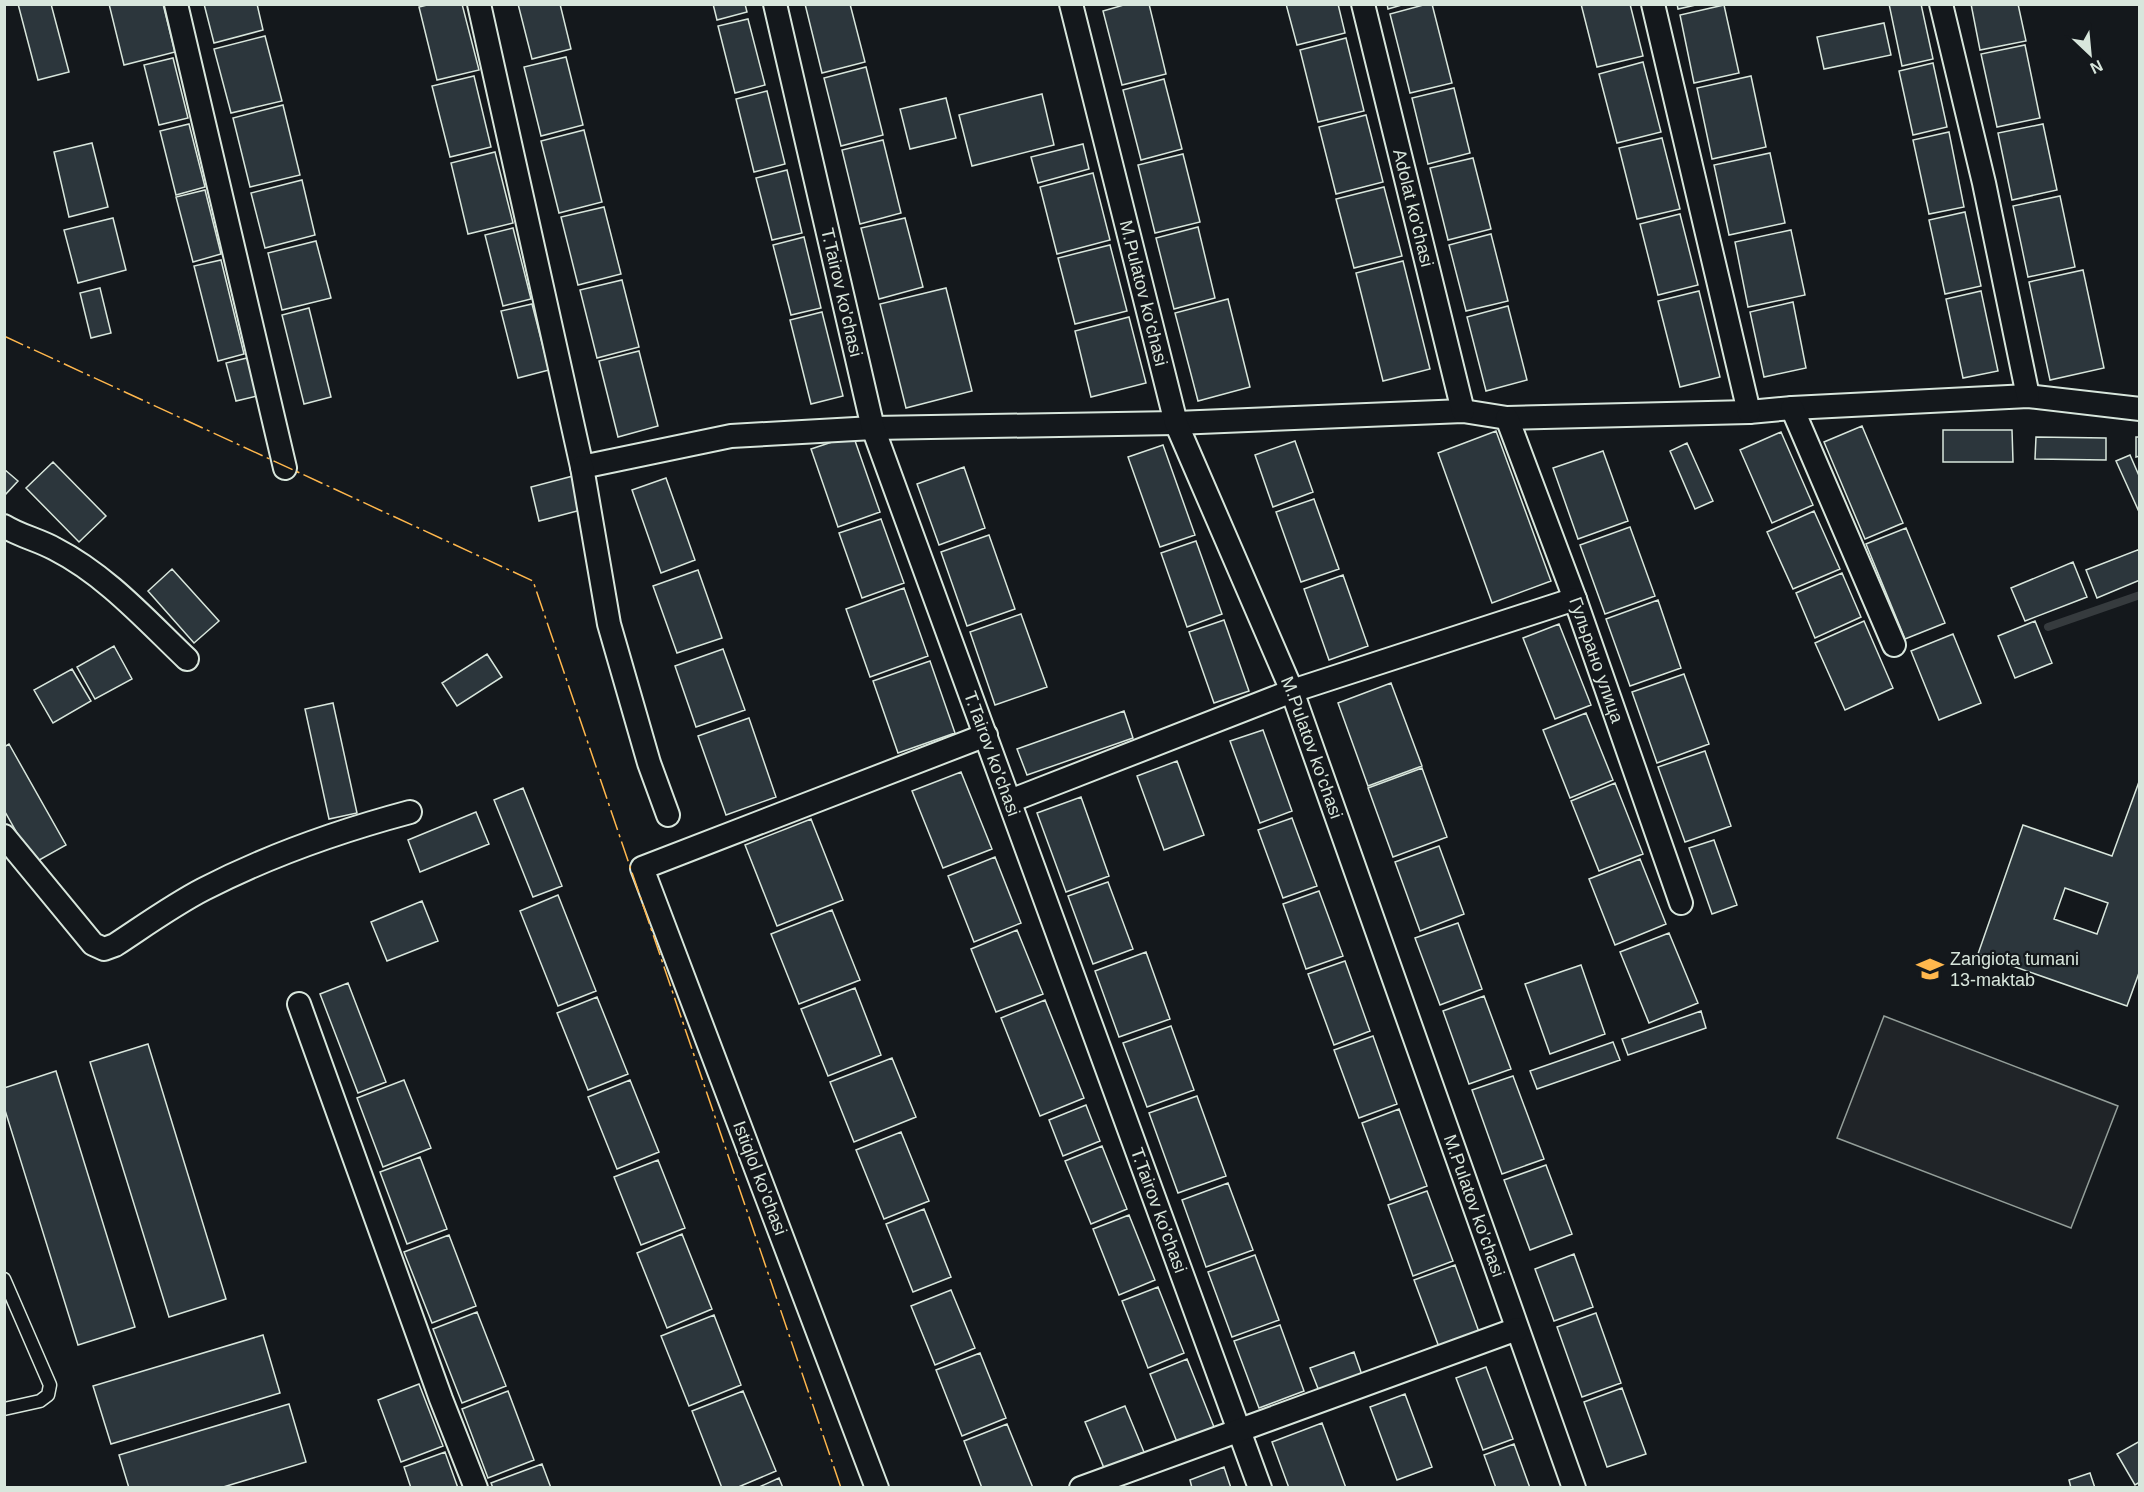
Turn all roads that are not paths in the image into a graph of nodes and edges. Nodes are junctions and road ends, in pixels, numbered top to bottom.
1 (176, 4) edge
2 (479, 4) edge
3 (775, 4) edge
4 (1071, 4) edge
5 (1363, 4) edge
6 (1653, 4) edge
7 (1941, 4) edge
8 (2028, 396) junction
9 (1792, 408) junction
10 (2139, 409) edge
11 (1463, 411) junction
12 (1749, 412) junction
13 (1507, 418) junction
14 (1176, 423) junction
15 (873, 428) junction
16 (582, 467) junction
17 (285, 468) dead end
18 (4, 526) edge
19 (1575, 599) junction
20 (1894, 645) dead end
21 (187, 659) dead end
22 (1292, 691) junction
23 (986, 735) junction
24 (1010, 801) junction
25 (410, 812) dead end
26 (668, 815) dead end
27 (4, 836) edge
28 (1681, 903) dead end
29 (298, 1004) dead end
30 (4, 1279) edge
31 (1518, 1329) junction
32 (4, 1409) edge
33 (1240, 1430) junction
34 (476, 1488) edge
35 (877, 1488) edge
36 (1081, 1488) edge
37 (1260, 1488) edge
38 (1574, 1488) edge

1 - 17 street
2 - 16 street
3 - 15 street, T.Tairov ko'chasi
4 - 14 street, M.Pulatov ko'chasi
5 - 11 street, Adolat ko'chasi
6 - 12 street
7 - 8 street
8 - 9 street
8 - 10 street
9 - 12 street
9 - 20 street
11 - 13 street
11 - 14 street
12 - 13 street
13 - 19 street, Гульрано улица
14 - 15 street
14 - 22 street, M.Pulatov ko'chasi
15 - 16 street
15 - 23 street, T.Tairov ko'chasi
16 - 26 street
18 - 21 street
19 - 22 street
19 - 28 street, Гульрано улица
22 - 24 street
22 - 31 street, M.Pulatov ko'chasi
23 - 24 street, T.Tairov ko'chasi
23 - 35 street, Istiqlol ko'chasi
24 - 33 street, T.Tairov ko'chasi
25 - 27 street
29 - 34 street
30 - 32 lane
31 - 33 street
31 - 38 street, M.Pulatov ko'chasi
33 - 36 street
33 - 37 street, T.Tairov ko'chasi

